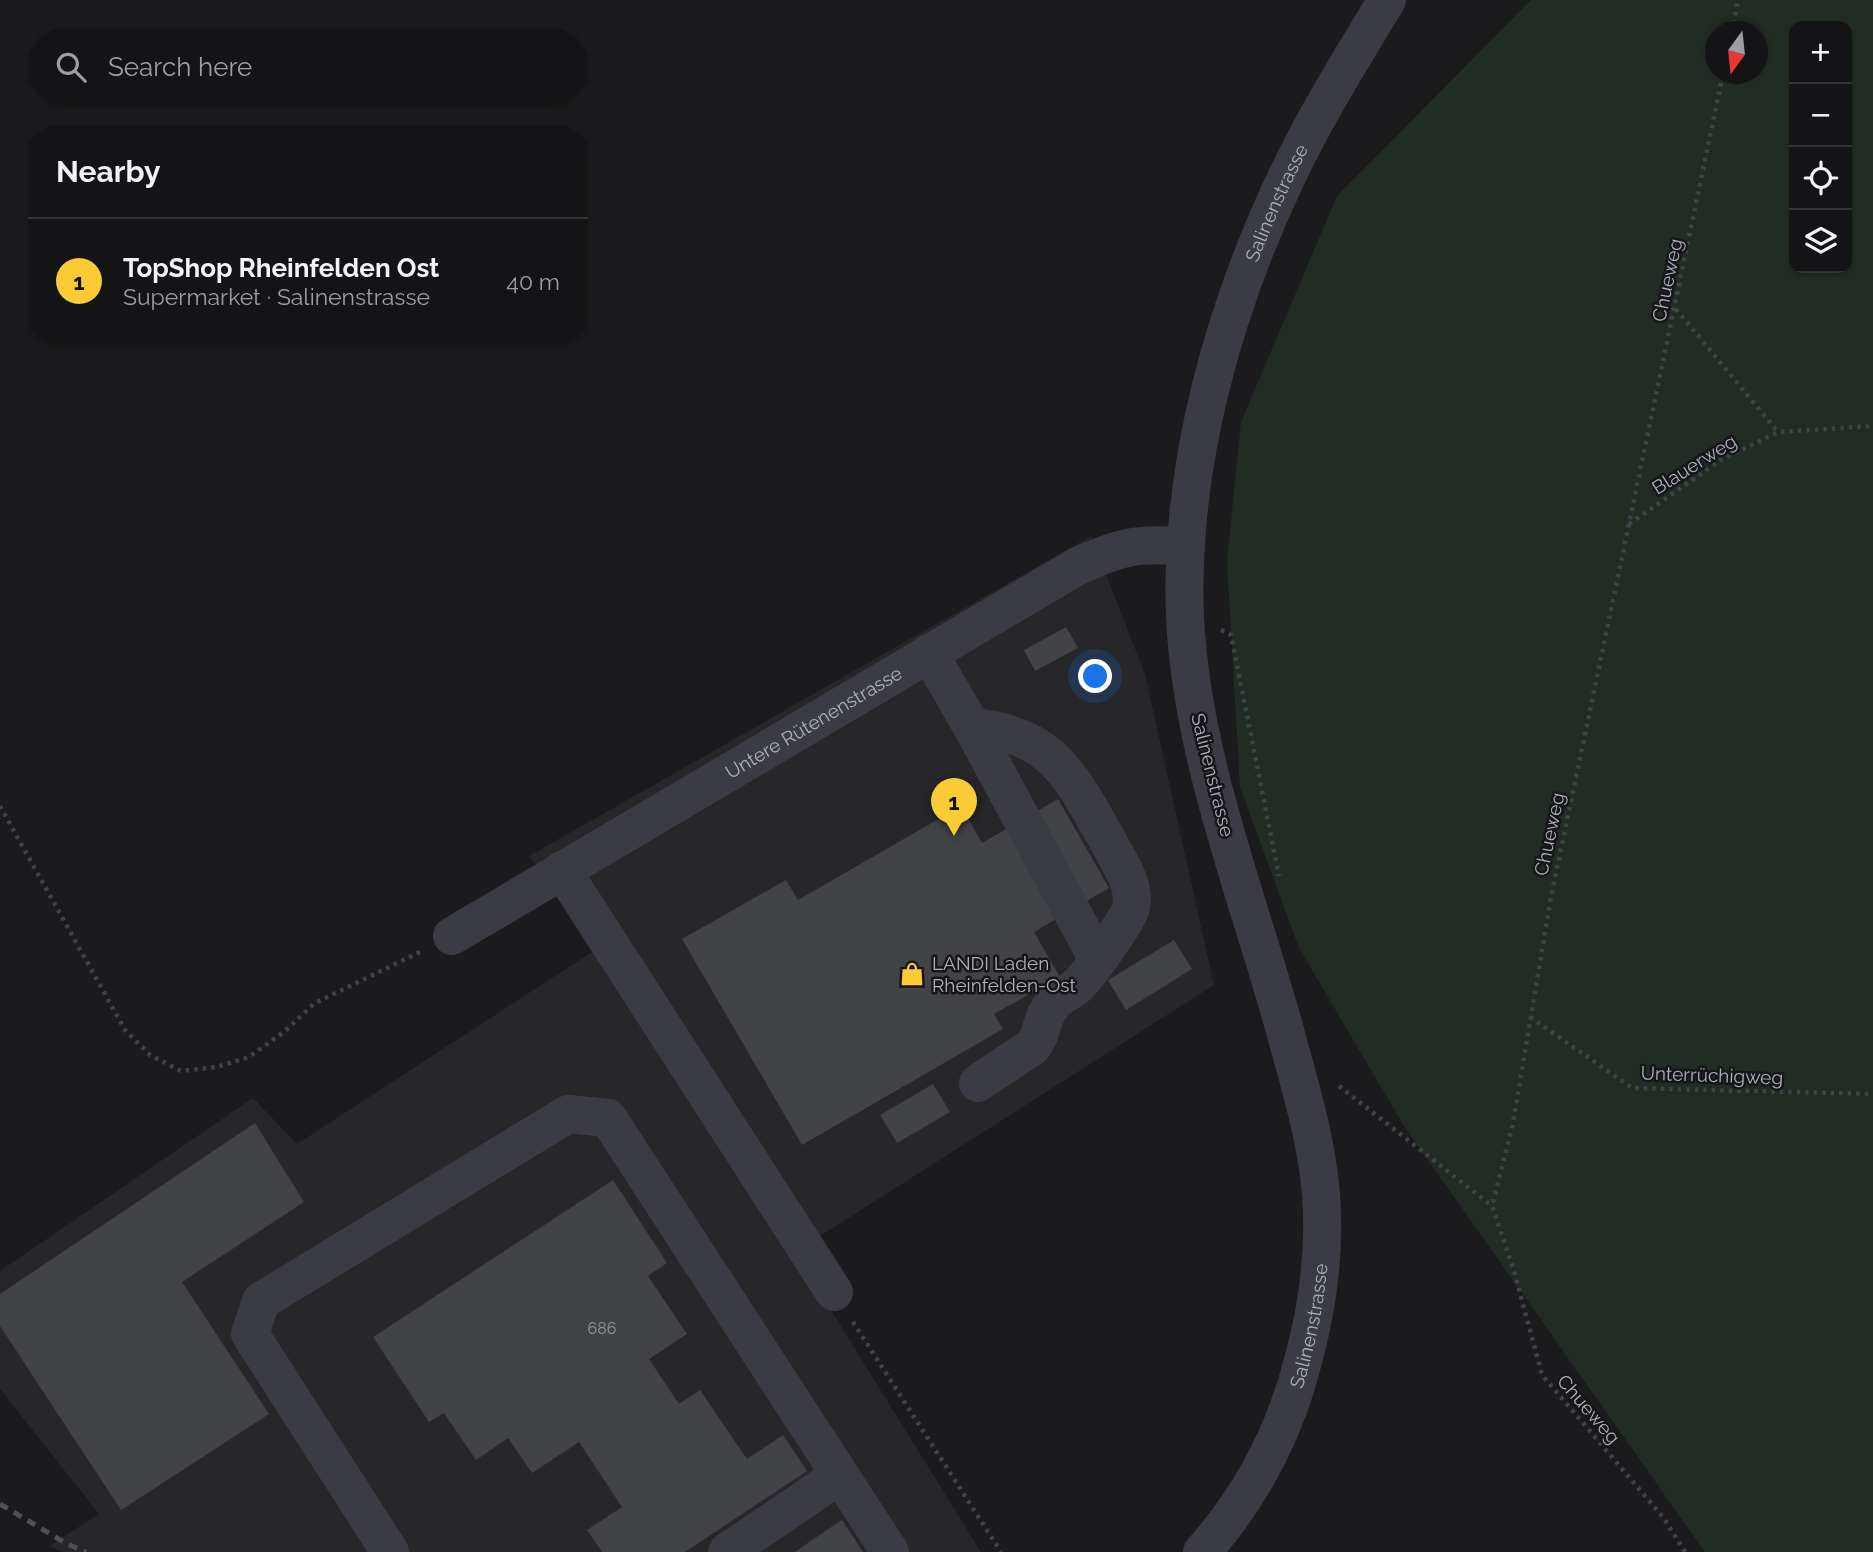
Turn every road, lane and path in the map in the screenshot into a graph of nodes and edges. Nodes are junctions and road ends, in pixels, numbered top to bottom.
1 (1387, 0) edge
2 (1738, 0) edge
3 (1734, 21) edge
4 (1721, 84) edge
5 (1675, 309) junction
6 (1873, 426) edge
7 (1778, 432) junction
8 (1628, 524) junction
9 (1185, 547) junction
10 (1185, 615) junction
11 (929, 653) junction
12 (972, 727) junction
13 (0, 806) edge
14 (562, 870) junction
15 (1281, 886) dead end
16 (452, 936) joint
17 (1097, 958) junction
18 (1530, 1017) junction
19 (978, 1083) dead end
20 (1336, 1084) dead end
21 (1873, 1094) edge
22 (1492, 1206) junction
23 (834, 1292) joint
24 (840, 1475) junction
25 (390, 1552) edge
26 (727, 1552) edge
27 (890, 1552) edge
28 (1001, 1552) edge
29 (1202, 1552) edge
30 (1685, 1552) edge

1 - 9 street, Salinenstrasse
2 - 3 path
4 - 5 path, Chueweg
5 - 7 path
5 - 8 path, Chueweg
6 - 7 path, Blauerweg
7 - 8 path, Blauerweg
8 - 18 path, Chueweg
9 - 10 street, Salinenstrasse
9 - 11 street, Untere Rütenenstrasse
10 - 15 path
10 - 29 street, Salinenstrasse
11 - 12 street
11 - 14 street, Untere Rütenenstrasse
12 - 17 street
12 - 17 street
13 - 16 path
14 - 16 street, Untere Rütenenstrasse
14 - 23 street
17 - 19 street
18 - 21 path, Unterrüchigweg
18 - 22 path, Chueweg
20 - 22 path
22 - 30 path, Chueweg
23 - 28 path
24 - 25 street
24 - 26 street
24 - 27 street

